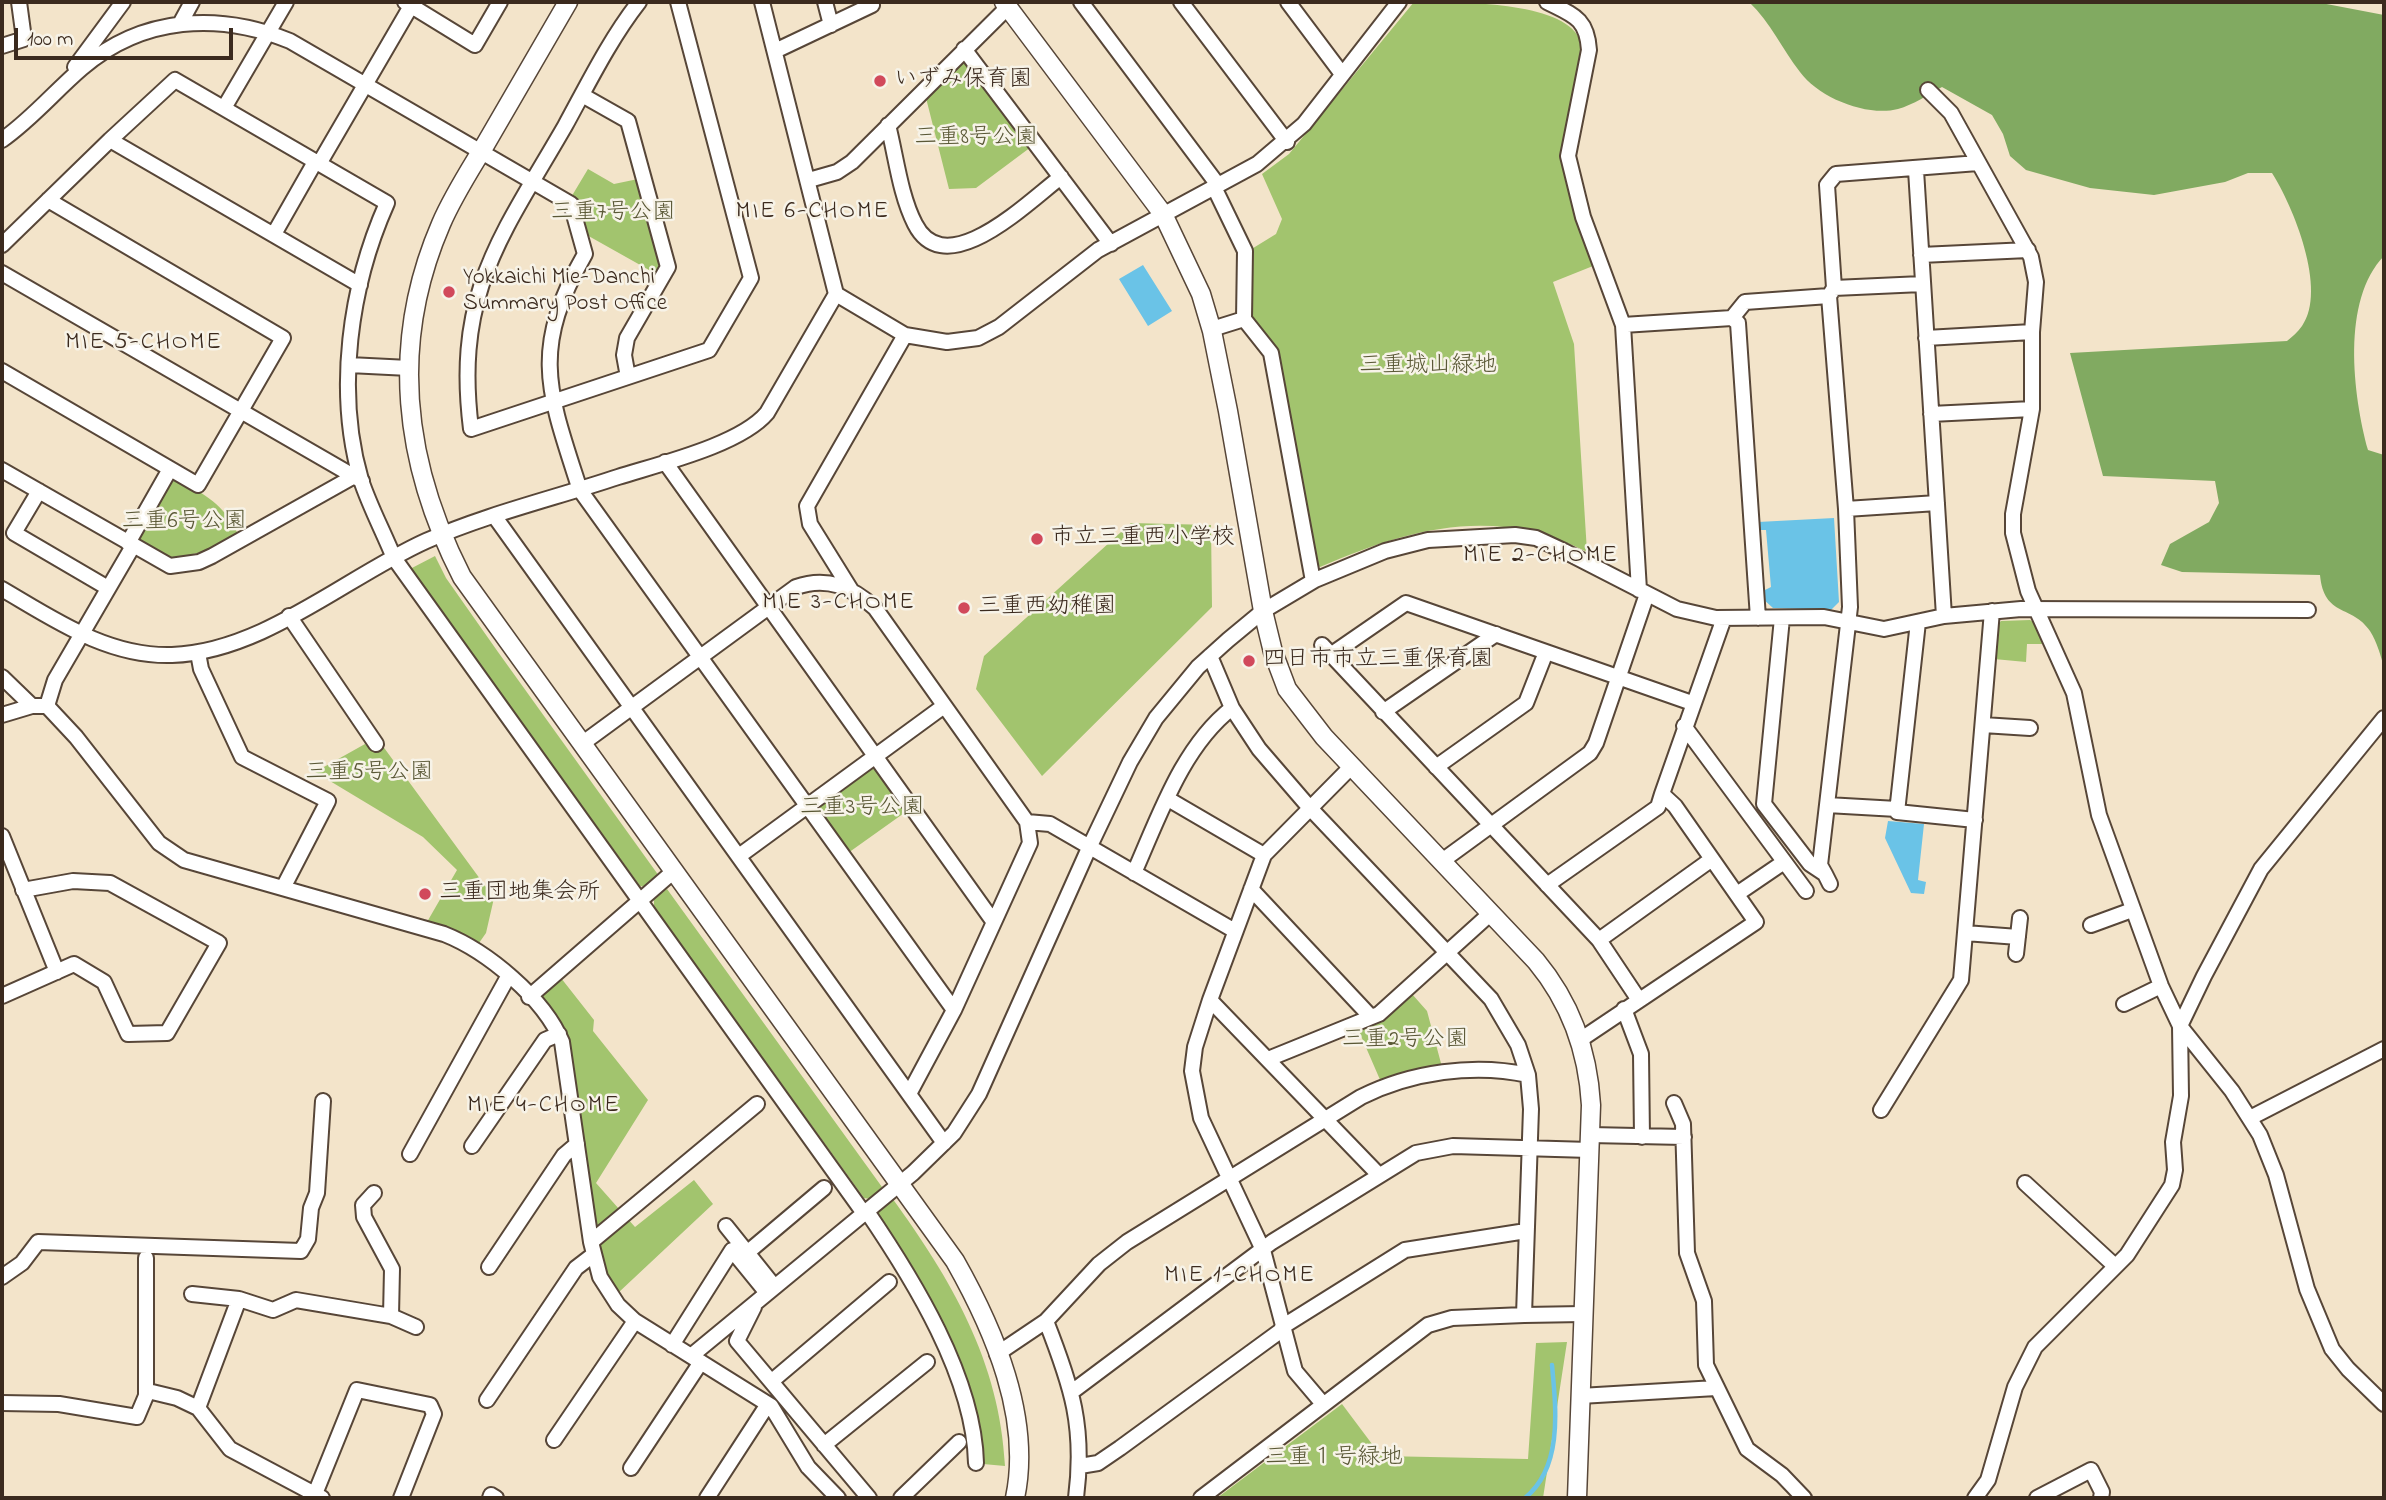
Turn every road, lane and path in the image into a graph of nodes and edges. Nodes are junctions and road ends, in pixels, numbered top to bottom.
1 (19, 2) edge
2 (123, 2) edge
3 (192, 2) edge
4 (286, 2) edge
5 (500, 2) edge
6 (568, 2) edge
7 (639, 2) edge
8 (678, 2) edge
9 (762, 2) edge
10 (825, 2) edge
11 (1081, 2) edge
12 (1181, 2) edge
13 (1288, 2) edge
14 (1399, 2) edge
15 (1547, 2) edge
16 (407, 3) edge
17 (1008, 4) edge
18 (872, 5) dead end
19 (181, 22) junction
20 (831, 25) junction
21 (268, 32) junction
22 (2, 46) edge
23 (964, 49) junction
24 (775, 51) junction
25 (1342, 74) junction
26 (365, 84) junction
27 (59, 88) junction
28 (1928, 90) dead end
29 (582, 95) junction
30 (224, 108) junction
31 (888, 125) junction
32 (2, 139) edge
33 (110, 141) junction
34 (1287, 142) junction
35 (481, 153) junction
36 (317, 163) junction
37 (1978, 163) junction
38 (1916, 170) junction
39 (1061, 177) junction
40 (809, 180) junction
41 (532, 182) junction
42 (1216, 186) junction
43 (48, 200) junction
44 (1163, 214) junction
45 (274, 234) junction
46 (1111, 244) junction
47 (2, 245) edge
48 (2028, 250) junction
49 (1921, 255) junction
50 (2, 273) edge
51 (1922, 284) junction
52 (360, 285) junction
53 (1832, 292) junction
54 (836, 294) junction
55 (1732, 318) junction
56 (1244, 319) junction
57 (1623, 325) junction
58 (1212, 329) junction
59 (2032, 332) junction
60 (905, 335) junction
61 (1926, 338) junction
62 (349, 365) junction
63 (409, 368) junction
64 (2, 371) edge
65 (628, 377) junction
66 (552, 403) junction
67 (2032, 409) junction
68 (240, 412) junction
69 (1931, 414) junction
70 (665, 462) junction
71 (170, 469) junction
72 (2, 470) edge
73 (357, 479) junction
74 (580, 490) junction
75 (38, 491) junction
76 (1937, 503) junction
77 (1846, 509) junction
78 (495, 517) junction
79 (441, 535) junction
80 (130, 544) junction
81 (394, 558) junction
82 (1313, 581) junction
83 (108, 588) junction
84 (2, 589) edge
85 (851, 590) junction
86 (1643, 592) junction
87 (767, 607) junction
88 (2035, 610) junction
89 (2308, 610) dead end
90 (1263, 611) junction
91 (1992, 611) junction
92 (289, 616) junction
93 (1944, 616) junction
94 (1724, 618) junction
95 (1758, 618) junction
96 (1782, 618) junction
97 (1848, 622) junction
98 (1918, 622) junction
99 (1496, 634) junction
100 (81, 635) junction
101 (1546, 652) junction
102 (198, 653) junction
103 (1210, 656) junction
104 (701, 657) junction
105 (2, 677) edge
106 (1618, 678) junction
107 (1692, 703) junction
108 (32, 706) junction
109 (47, 706) junction
110 (944, 706) junction
111 (631, 708) junction
112 (1232, 708) junction
113 (1383, 712) junction
114 (2, 715) edge
115 (2384, 718) edge
116 (1983, 725) junction
117 (1684, 726) junction
118 (2030, 728) dead end
119 (583, 743) junction
120 (376, 744) dead end
121 (874, 757) junction
122 (1352, 766) junction
123 (1436, 767) junction
124 (1662, 794) junction
125 (1168, 799) junction
126 (1827, 804) junction
127 (807, 806) junction
128 (1309, 807) junction
129 (1897, 809) junction
130 (1975, 820) junction
131 (1027, 822) junction
132 (1490, 826) junction
133 (2, 836) edge
134 (1089, 848) junction
135 (1264, 855) junction
136 (739, 856) junction
137 (1712, 859) junction
138 (1442, 861) junction
139 (1784, 862) junction
140 (674, 871) junction
141 (1134, 873) junction
142 (1547, 885) junction
143 (283, 888) junction
144 (1251, 889) junction
145 (23, 890) junction
146 (1806, 891) dead end
147 (1737, 894) junction
148 (639, 901) junction
149 (2132, 910) junction
150 (1491, 913) junction
151 (2020, 918) dead end
152 (993, 921) junction
153 (2091, 925) dead end
154 (1235, 931) junction
155 (1965, 933) junction
156 (2018, 937) junction
157 (1599, 940) junction
158 (1447, 954) junction
159 (2016, 954) dead end
160 (57, 972) junction
161 (509, 975) junction
162 (2161, 986) junction
163 (2, 996) edge
164 (528, 997) junction
165 (1210, 1000) junction
166 (1639, 1000) junction
167 (2124, 1004) dead end
168 (1624, 1009) junction
169 (954, 1010) junction
170 (1371, 1017) junction
171 (2180, 1026) junction
172 (559, 1034) junction
173 (1580, 1040) junction
174 (2384, 1049) edge
175 (1268, 1059) junction
176 (1528, 1075) junction
177 (909, 1094) junction
178 (323, 1101) dead end
179 (1674, 1103) dead end
180 (757, 1104) dead end
181 (1881, 1110) dead end
182 (1324, 1118) junction
183 (2250, 1118) junction
184 (1642, 1137) junction
185 (1684, 1138) junction
186 (1590, 1142) junction
187 (944, 1143) junction
188 (577, 1144) junction
189 (472, 1146) dead end
190 (1530, 1149) junction
191 (410, 1154) dead end
192 (1379, 1175) junction
193 (1228, 1178) junction
194 (899, 1182) junction
195 (2025, 1183) dead end
196 (824, 1188) dead end
197 (374, 1193) dead end
198 (864, 1211) junction
199 (726, 1226) dead end
200 (1526, 1231) junction
201 (592, 1249) junction
202 (1263, 1250) junction
203 (748, 1252) junction
204 (146, 1258) dead end
205 (2115, 1266) junction
206 (489, 1267) dead end
207 (2, 1277) edge
208 (890, 1282) dead end
209 (766, 1293) junction
210 (192, 1294) dead end
211 (240, 1298) junction
212 (1583, 1314) junction
213 (1524, 1315) junction
214 (391, 1316) junction
215 (635, 1321) junction
216 (1046, 1321) junction
217 (416, 1327) dead end
218 (1282, 1328) junction
219 (672, 1345) junction
220 (997, 1354) junction
221 (696, 1359) junction
222 (927, 1362) dead end
223 (772, 1381) junction
224 (1716, 1388) junction
225 (1073, 1391) junction
226 (146, 1396) junction
227 (1580, 1396) junction
228 (487, 1400) dead end
229 (2, 1403) edge
230 (768, 1404) junction
231 (2384, 1404) edge
232 (1323, 1405) junction
233 (198, 1408) junction
234 (554, 1440) dead end
235 (959, 1442) dead end
236 (824, 1446) junction
237 (976, 1463) dead end
238 (1080, 1466) junction
239 (631, 1468) dead end
240 (822, 1494) edge
241 (319, 1497) edge
242 (707, 1497) edge
243 (401, 1498) edge
244 (490, 1498) edge
245 (496, 1498) edge
246 (838, 1498) edge
247 (869, 1498) edge
248 (901, 1498) edge
249 (1015, 1498) edge
250 (1076, 1498) edge
251 (1200, 1498) edge
252 (1577, 1498) edge
253 (1804, 1498) edge
254 (1975, 1498) edge
255 (2037, 1498) edge
256 (2101, 1498) edge

1 - 22 street
2 - 27 street
3 - 19 street
4 - 21 street
5 - 16 street
6 - 35 street
7 - 29 street
8 - 65 street
9 - 24 street
10 - 20 street
11 - 42 street
12 - 34 street
13 - 25 street
14 - 25 street
15 - 57 street
16 - 26 street
17 - 23 street
17 - 44 street
18 - 20 street
19 - 21 street
19 - 27 street
20 - 24 street
21 - 26 street
21 - 30 street
23 - 31 street
23 - 39 street
24 - 40 street
25 - 34 street
26 - 35 street
26 - 36 street
27 - 32 street
28 - 37 street
29 - 41 street
29 - 65 street
30 - 33 street
30 - 36 street
31 - 39 street
31 - 40 street
33 - 43 street
33 - 45 street
34 - 42 street
35 - 41 street
35 - 63 street
36 - 45 street
36 - 52 street
37 - 38 street
37 - 48 street
38 - 49 street
38 - 53 street
39 - 46 street
40 - 54 street
41 - 66 street
41 - 66 street
42 - 44 street
42 - 56 street
43 - 47 street
43 - 68 street
44 - 46 street
44 - 58 street
45 - 52 street
46 - 60 street
48 - 49 street
48 - 59 street
49 - 51 street
50 - 68 street
51 - 53 street
51 - 61 street
52 - 62 street
53 - 55 street
53 - 77 street
54 - 60 street
54 - 70 street
55 - 57 street
55 - 95 street
56 - 58 street
56 - 82 street
57 - 86 street
58 - 90 street
59 - 61 street
59 - 67 street
60 - 85 street
61 - 69 street
62 - 63 street
62 - 73 street
63 - 79 street
64 - 71 street
65 - 66 street
66 - 74 street
67 - 69 street
67 - 88 street
68 - 71 street
68 - 73 street
69 - 76 street
70 - 74 street
70 - 87 street
71 - 80 street
72 - 75 street
73 - 80 street
73 - 81 street
74 - 78 street
74 - 104 street
75 - 80 street
75 - 83 street
76 - 77 street
76 - 93 street
77 - 97 street
78 - 79 street
78 - 111 street
79 - 81 street
79 - 119 street
80 - 83 street
81 - 92 street
81 - 148 street
82 - 86 street
82 - 90 street
83 - 100 street
84 - 100 street
85 - 87 street
85 - 110 street
86 - 94 street
86 - 106 street
87 - 104 street
87 - 121 street
88 - 89 street
88 - 91 street
88 - 149 street
90 - 103 street
90 - 122 street
91 - 93 street
91 - 116 street
92 - 102 street
92 - 120 street
93 - 98 street
94 - 95 street
94 - 107 street
95 - 96 street
96 - 97 street
96 - 126 street
97 - 98 street
97 - 126 street
98 - 129 street
99 - 101 street
99 - 113 street
99 - 113 street
100 - 102 street
100 - 109 street
101 - 106 street
101 - 123 street
102 - 143 street
103 - 112 street
103 - 134 street
104 - 111 street
104 - 127 street
105 - 108 street
106 - 107 street
106 - 132 street
107 - 117 street
108 - 109 street
108 - 114 street
109 - 143 street
110 - 121 street
110 - 131 street
111 - 119 street
111 - 136 street
112 - 125 street
112 - 128 street
113 - 123 street
115 - 171 street
116 - 118 street
116 - 130 street
117 - 124 street
117 - 139 street
119 - 140 street
121 - 127 street
121 - 152 street
122 - 128 street
122 - 138 street
123 - 132 street
124 - 137 street
124 - 142 street
125 - 135 street
125 - 141 street
126 - 129 street
127 - 136 street
127 - 169 street
128 - 135 street
128 - 158 street
129 - 130 street
130 - 155 street
131 - 134 street
131 - 152 street
132 - 138 street
132 - 142 street
133 - 145 street
134 - 141 street
134 - 187 street
135 - 144 street
136 - 177 street
137 - 147 street
137 - 157 street
138 - 150 street
139 - 146 street
139 - 147 street
140 - 148 street
140 - 194 street
141 - 154 street
142 - 157 street
143 - 161 street
144 - 154 street
144 - 170 street
145 - 160 street
145 - 160 street
147 - 166 street
148 - 164 street
148 - 198 street
149 - 153 street
149 - 162 street
150 - 158 street
150 - 173 street
151 - 156 street
152 - 169 street
154 - 165 street
155 - 156 street
155 - 181 street
156 - 159 street
157 - 166 street
158 - 170 street
158 - 176 street
160 - 163 street
161 - 164 street
161 - 191 street
162 - 167 street
162 - 171 street
164 - 172 street
165 - 175 street
165 - 193 street
166 - 168 street
168 - 173 street
168 - 184 street
169 - 177 street
170 - 175 street
171 - 183 street
171 - 205 street
172 - 188 street
172 - 189 street
173 - 186 street
174 - 183 street
175 - 182 street
176 - 182 street
176 - 190 street
177 - 187 street
178 - 207 street
179 - 185 street
180 - 201 street
182 - 192 street
182 - 193 street
183 - 231 street
184 - 185 street
184 - 186 street
185 - 224 street
186 - 190 street
186 - 212 street
187 - 194 street
188 - 201 street
188 - 206 street
190 - 192 street
190 - 200 street
192 - 202 street
193 - 202 street
193 - 216 street
194 - 198 street
194 - 220 street
195 - 205 street
196 - 203 street
197 - 214 street
198 - 209 street
198 - 237 street
199 - 203 street
200 - 213 street
200 - 218 street
201 - 215 street
201 - 228 street
202 - 218 street
202 - 225 street
203 - 209 street
204 - 226 street
205 - 254 street
208 - 223 street
209 - 219 street
209 - 221 street
209 - 223 street
210 - 211 street
211 - 214 street
211 - 233 street
212 - 213 street
212 - 227 street
213 - 232 street
214 - 217 street
215 - 219 street
215 - 234 street
216 - 220 street
216 - 225 street
218 - 232 street
218 - 238 street
219 - 221 street
220 - 249 street
221 - 230 street
221 - 239 street
222 - 236 street
223 - 236 street
224 - 227 street
224 - 253 street
225 - 238 street
226 - 229 street
226 - 233 street
227 - 252 street
230 - 240 street
230 - 242 street
232 - 251 street
233 - 241 street
235 - 248 street
236 - 247 street
238 - 250 street
240 - 246 street
241 - 243 street
244 - 245 street
255 - 256 street

